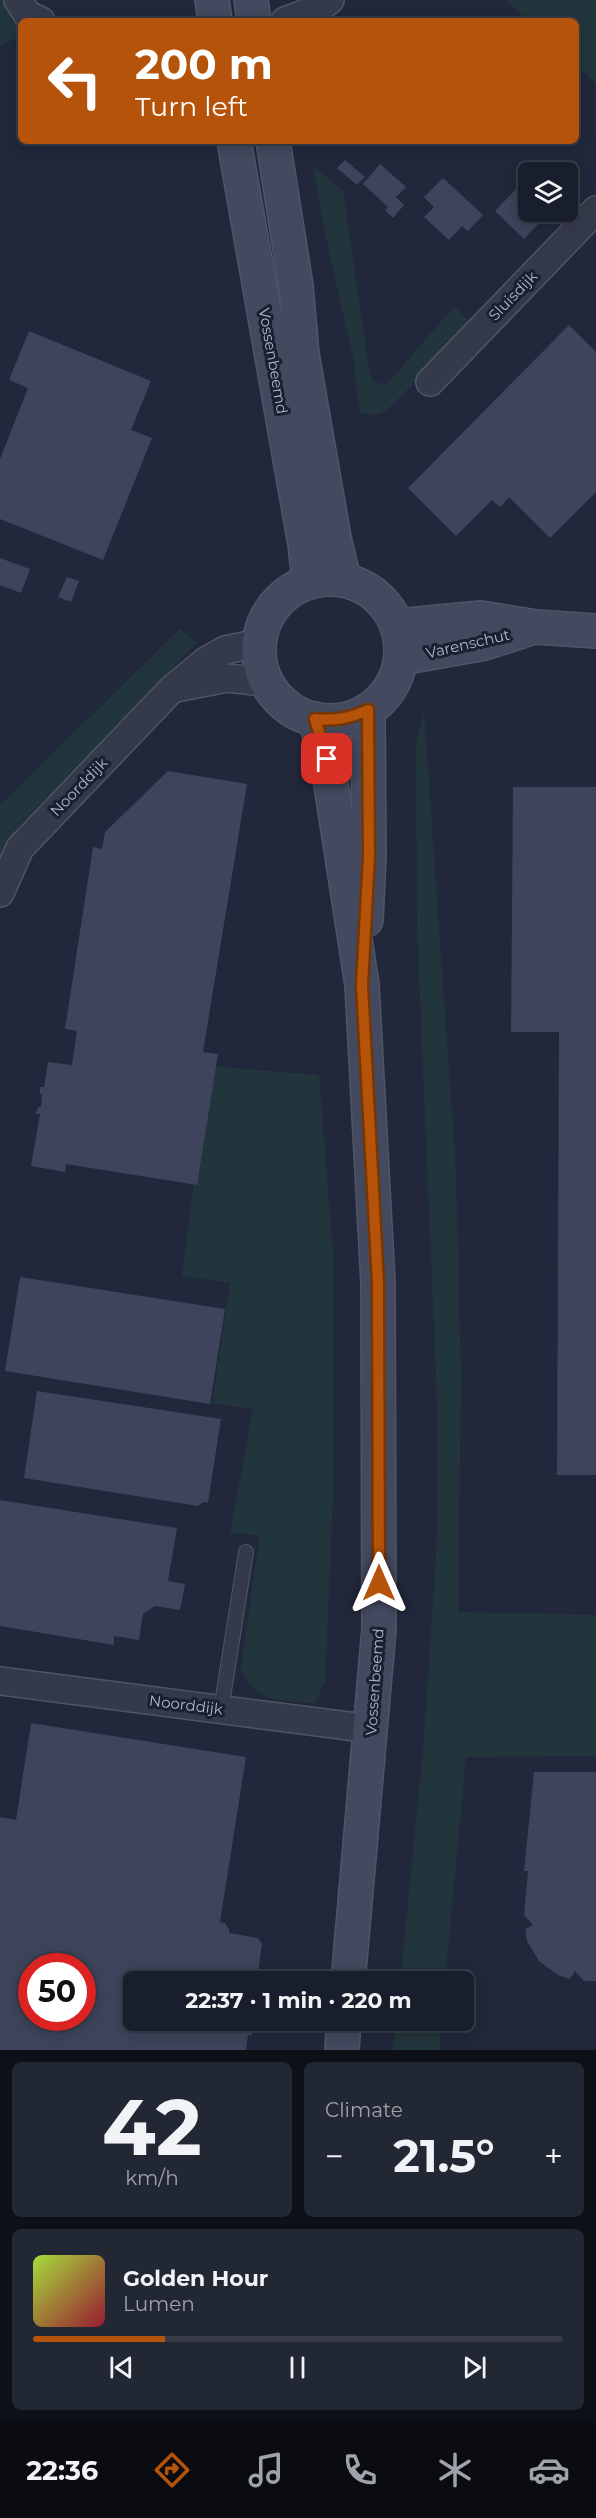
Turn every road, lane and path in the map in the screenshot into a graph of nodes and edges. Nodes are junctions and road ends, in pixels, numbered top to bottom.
1 (18, 0) edge
2 (212, 0) edge
3 (251, 0) edge
4 (330, 0) edge
5 (34, 18) edge
6 (215, 18) edge
7 (254, 18) edge
8 (293, 18) edge
9 (235, 144) edge
10 (273, 144) edge
11 (596, 210) edge
12 (430, 382) dead end
13 (344, 580) junction
14 (309, 581) junction
15 (596, 631) edge
16 (399, 642) junction
17 (259, 643) junction
18 (265, 682) junction
19 (172, 689) junction
20 (368, 710) junction
21 (315, 719) junction
22 (0, 893) edge
23 (362, 985) junction
24 (246, 1552) dead end
25 (0, 1681) edge
26 (220, 1710) junction
27 (372, 1729) junction
28 (349, 1971) edge
29 (343, 2031) edge
30 (342, 2050) edge

1 - 5 street
2 - 6 main road
3 - 7 main road
4 - 8 street
9 - 14 main road, Vossenbeemd
10 - 13 main road, Vossenbeemd
11 - 12 street, Sluisdijk
13 - 14 main road
13 - 16 main road
14 - 17 main road
15 - 16 main road, Varenschut
16 - 20 main road
17 - 18 main road
17 - 19 street, Noorddijk
18 - 19 street
18 - 21 main road
19 - 22 street, Noorddijk
20 - 21 main road
20 - 23 main road, Vossenbeemd
21 - 23 main road, Vossenbeemd
23 - 27 main road, Vossenbeemd
24 - 26 lane
25 - 26 street, Noorddijk
26 - 27 street, Noorddijk
27 - 28 main road, Vossenbeemd
29 - 30 main road

